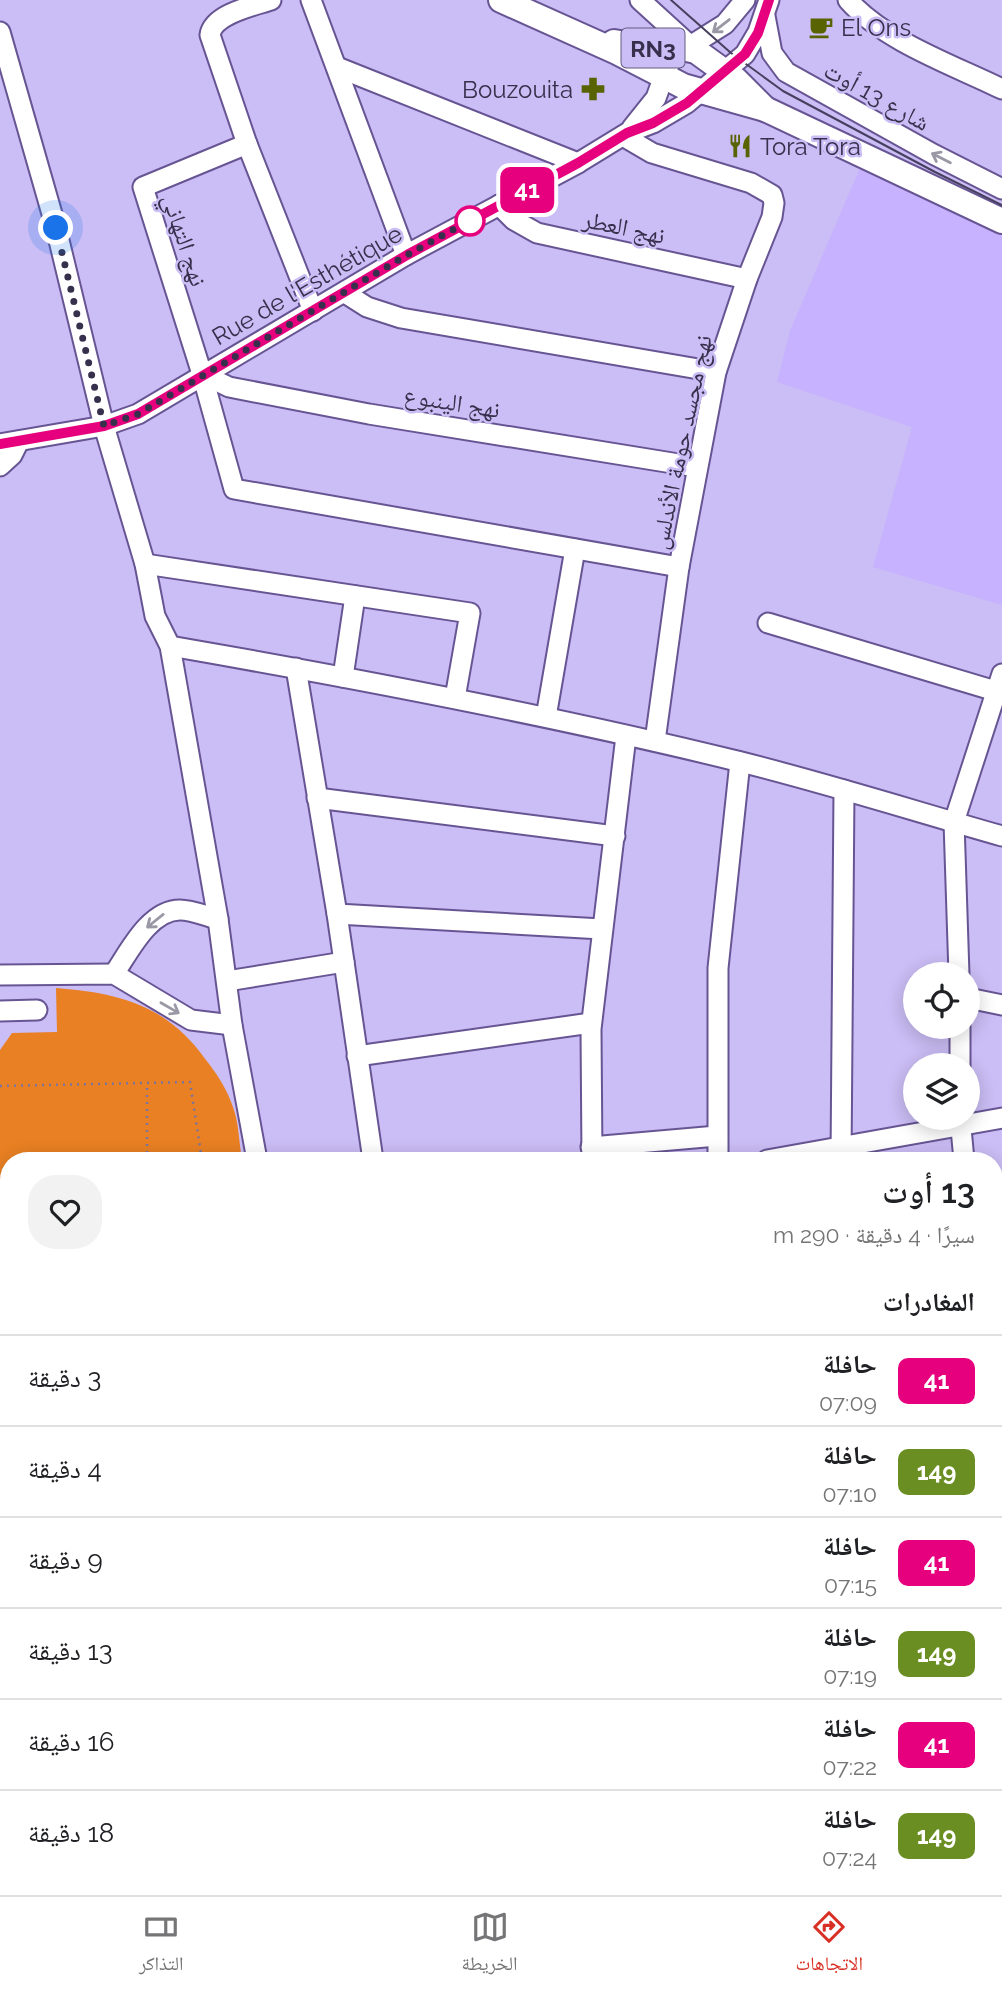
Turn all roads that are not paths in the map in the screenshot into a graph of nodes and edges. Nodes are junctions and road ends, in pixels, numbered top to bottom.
1 (271, 0) edge
2 (311, 0) edge
3 (501, 0) edge
4 (640, 0) edge
5 (745, 0) edge
6 (848, 0) edge
7 (767, 7) edge
8 (0, 32) edge
9 (576, 33) junction
10 (692, 48) junction
11 (337, 67) junction
12 (725, 71) junction
13 (664, 77) junction
14 (1002, 89) edge
15 (701, 92) junction
16 (765, 109) junction
17 (625, 134) junction
18 (247, 144) junction
19 (578, 163) junction
20 (1002, 189) edge
21 (499, 205) junction
22 (1002, 221) edge
23 (407, 255) junction
24 (747, 279) junction
25 (345, 293) junction
26 (313, 311) junction
27 (716, 372) junction
28 (202, 374) junction
29 (104, 426) junction
30 (10, 442) edge
31 (0, 466) edge
32 (697, 467) junction
33 (575, 549) junction
34 (145, 564) junction
35 (679, 567) junction
36 (355, 596) junction
37 (768, 623) dead end
38 (170, 646) junction
39 (296, 668) junction
40 (343, 677) junction
41 (1000, 686) edge
42 (455, 698) junction
43 (546, 717) junction
44 (626, 736) junction
45 (655, 741) junction
46 (740, 761) junction
47 (844, 790) junction
48 (317, 798) junction
49 (954, 822) junction
50 (615, 836) junction
51 (1002, 836) edge
52 (337, 914) junction
53 (218, 919) junction
54 (602, 929) junction
55 (344, 962) junction
56 (959, 962) edge
57 (114, 974) junction
58 (0, 975) edge
59 (227, 981) junction
60 (980, 1000) edge
61 (1002, 1005) edge
62 (37, 1010) dead end
63 (0, 1011) edge
64 (591, 1023) junction
65 (232, 1025) junction
66 (358, 1056) junction
67 (1002, 1118) edge
68 (980, 1120) edge
69 (928, 1130) edge
70 (961, 1130) edge
71 (717, 1136) junction
72 (256, 1152) edge
73 (372, 1152) edge
74 (592, 1152) edge
75 (606, 1152) edge
76 (718, 1152) edge
77 (841, 1152) edge
78 (848, 1152) edge
79 (963, 1152) edge

1 - 18 street
2 - 11 street
3 - 9 main road, RN3
4 - 10 street
5 -> 10 street, Rue de l'Esthétique
6 - 14 street
7 - 12 street, Rue de l'Esthétique
20 -> 7 street, شارع 13 أوت
8 - 29 street
9 - 10 main road, RN3
9 - 13 main road, RN3
10 - 12 main road, RN3
10 - 13 street, Rue de l'Esthétique
11 - 19 street
11 - 23 street
12 - 15 street, Rue de l'Esthétique
12 - 16 main road, RN3
13 - 15 main road, RN3
13 - 17 street, Rue de l'Esthétique
15 - 16 main road, RN3
15 - 17 street, Rue de l'Esthétique
16 - 22 main road, RN3
17 - 19 street, Rue de l'Esthétique
17 - 24 street, نهج مجسد حومة الأندلس
18 - 26 street
18 - 28 street, نهج التهاني
19 - 21 street, Rue de l'Esthétique
21 - 23 street, Rue de l'Esthétique
21 - 24 street, نهج العطر
23 - 25 street, Rue de l'Esthétique
24 - 27 street, نهج مجسد حومة الأندلس
25 - 26 street, Rue de l'Esthétique
25 - 27 street
26 - 28 street, Rue de l'Esthétique
27 - 32 street, نهج مجسد حومة الأندلس
28 - 29 street, Rue de l'Esthétique
28 - 32 street, نهج الينبوع
28 - 33 street
29 - 30 street, Rue de l'Esthétique
29 - 34 street
30 - 31 street
32 - 35 street, نهج مجسد حومة الأندلس
33 - 35 street
33 - 43 street
34 - 36 street
34 - 38 street
35 - 45 street, نهج مجسد حومة الأندلس
36 - 40 street
36 - 42 street
37 - 41 street
38 - 39 street
38 - 53 street
39 - 40 street
39 - 48 street
40 - 42 street
41 - 49 street
42 - 43 street
43 - 44 street
44 - 45 street
44 - 50 street
45 - 46 street
46 - 47 street
46 - 71 street
47 - 49 street
47 - 77 street
48 - 50 street
48 - 52 street
49 - 51 street
49 - 56 street
50 - 54 street
52 - 54 street
52 - 55 street
53 -> 57 street
53 - 59 street
54 - 64 street
55 - 59 street
55 - 66 street
57 - 58 street
57 -> 65 street
59 - 65 street
60 - 61 street
62 - 63 street
64 - 66 street
64 - 74 street
65 - 72 street
66 - 73 street
67 - 68 street
69 - 78 street
70 - 79 street
71 - 75 street
71 - 76 street

